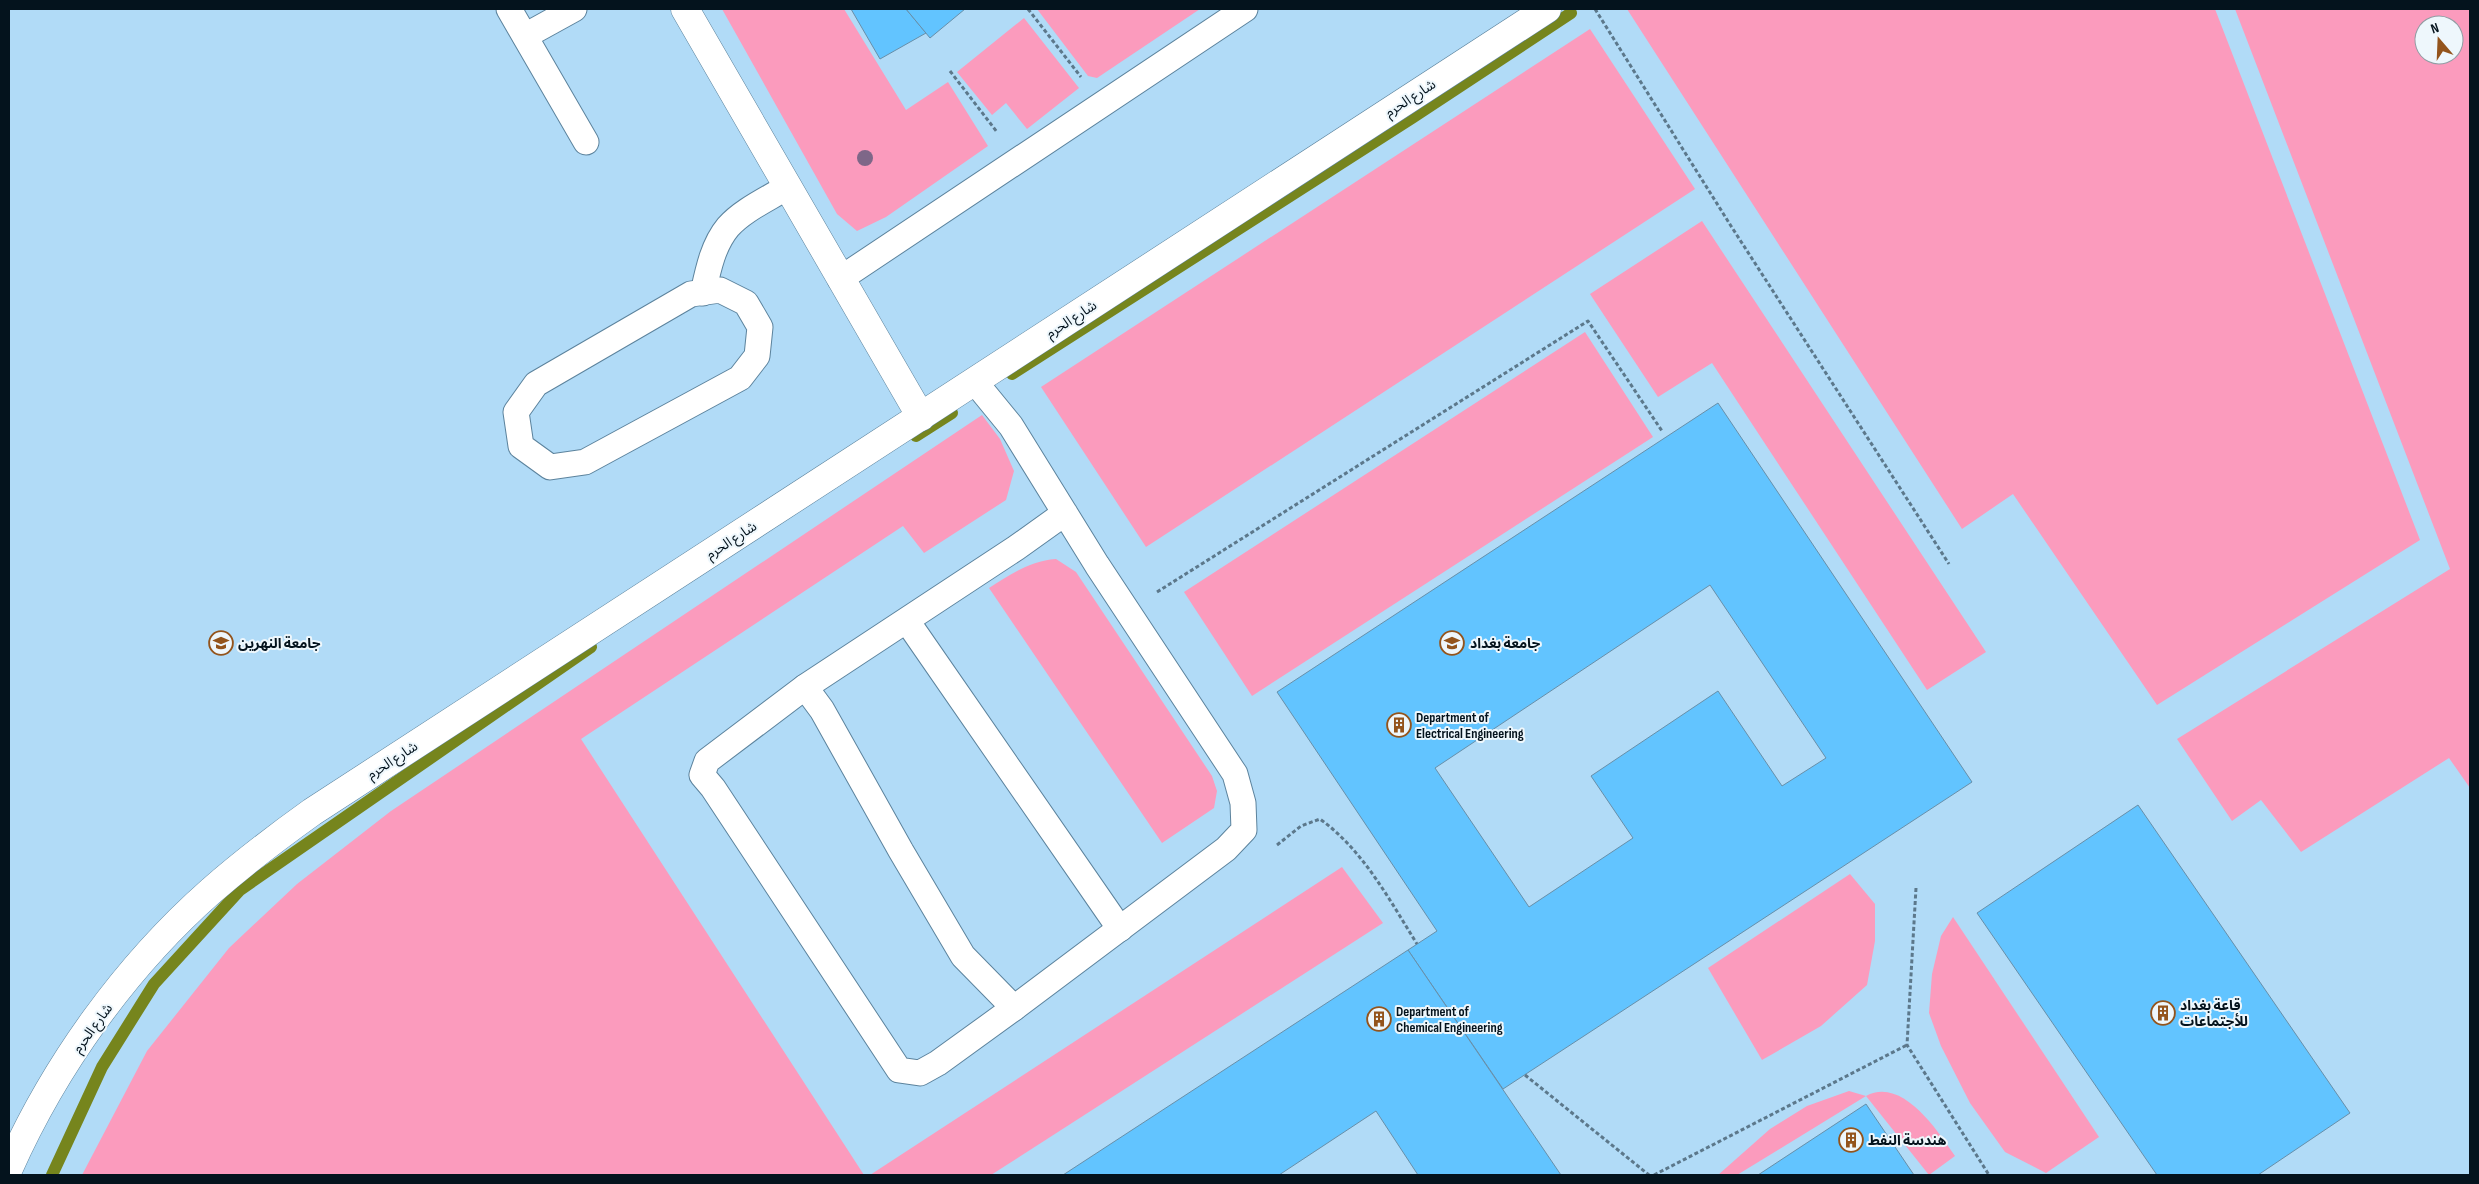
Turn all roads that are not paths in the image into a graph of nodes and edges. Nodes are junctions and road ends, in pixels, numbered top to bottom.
1 (509, 9) edge
2 (574, 9) edge
3 (684, 9) edge
4 (1245, 9) edge
5 (1547, 9) edge
6 (525, 36) junction
7 (586, 142) dead end
8 (787, 187) junction
9 (840, 279) junction
10 (702, 293) junction
11 (975, 382) junction
12 (921, 416) junction
13 (1065, 513) junction
14 (907, 621) junction
15 (805, 687) junction
16 (1120, 929) junction
17 (1014, 1008) junction
18 (9, 1168) edge

1 - 6 lane
2 - 6 lane
3 - 8 street
4 - 9 lane
5 - 11 street, شارع الحرم
6 - 7 lane
8 - 9 street
8 - 10 lane
9 - 12 street
10 - 10 lane
11 - 12 street, شارع الحرم
11 - 13 lane
12 - 18 street, شارع الحرم
13 - 14 lane
13 - 16 lane
14 - 15 lane
14 - 16 lane
15 - 17 lane
15 - 17 lane
16 - 17 lane

